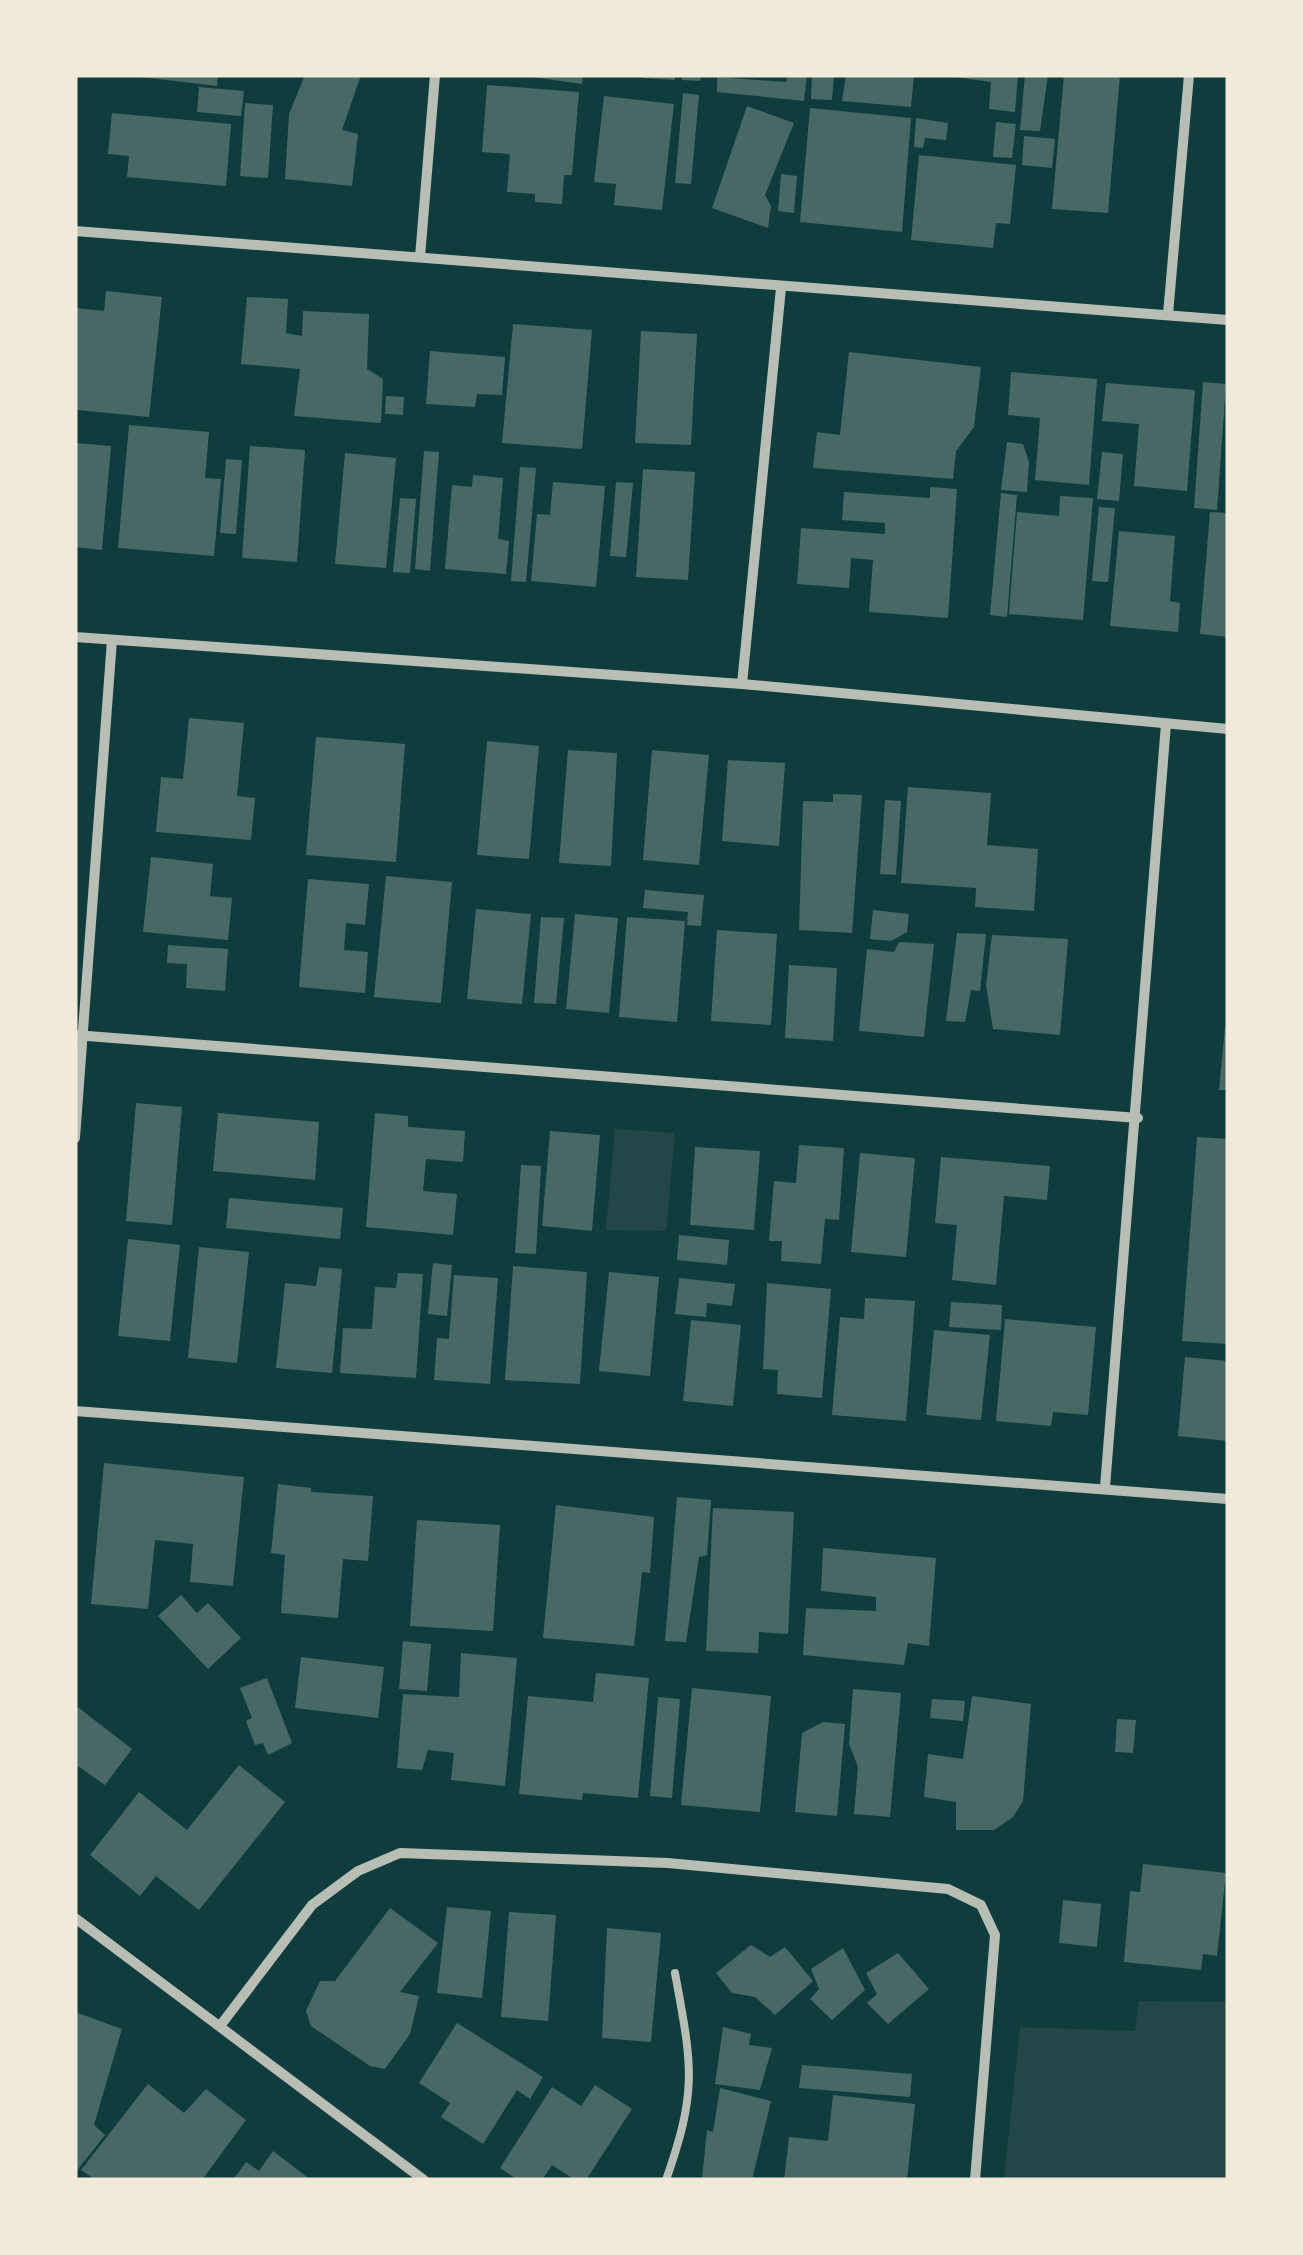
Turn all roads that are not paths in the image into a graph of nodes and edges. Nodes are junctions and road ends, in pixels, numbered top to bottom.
1 (435, 75) edge
2 (1188, 75) edge
3 (75, 232) edge
4 (420, 257) junction
5 (781, 288) junction
6 (1168, 314) junction
7 (1228, 320) edge
8 (75, 637) edge
9 (112, 640) junction
10 (742, 684) junction
11 (1166, 724) junction
12 (1228, 729) edge
13 (79, 1036) edge
14 (1138, 1118) junction
15 (75, 1138) edge
16 (75, 1411) edge
17 (1105, 1487) junction
18 (1228, 1499) edge
19 (75, 1918) edge
20 (675, 1973) dead end
21 (220, 2026) junction
22 (424, 2180) edge
23 (666, 2180) edge
24 (975, 2180) edge

1 - 4 street
2 - 6 street
3 - 4 street
4 - 5 street
5 - 6 street
5 - 10 street
6 - 7 street
8 - 9 street
9 - 10 street
9 - 13 street
10 - 11 street
11 - 12 street
11 - 14 street
13 - 14 street
13 - 15 street
14 - 17 street
16 - 17 street
17 - 18 street
19 - 21 street
20 - 23 lane
21 - 22 street
21 - 24 street

